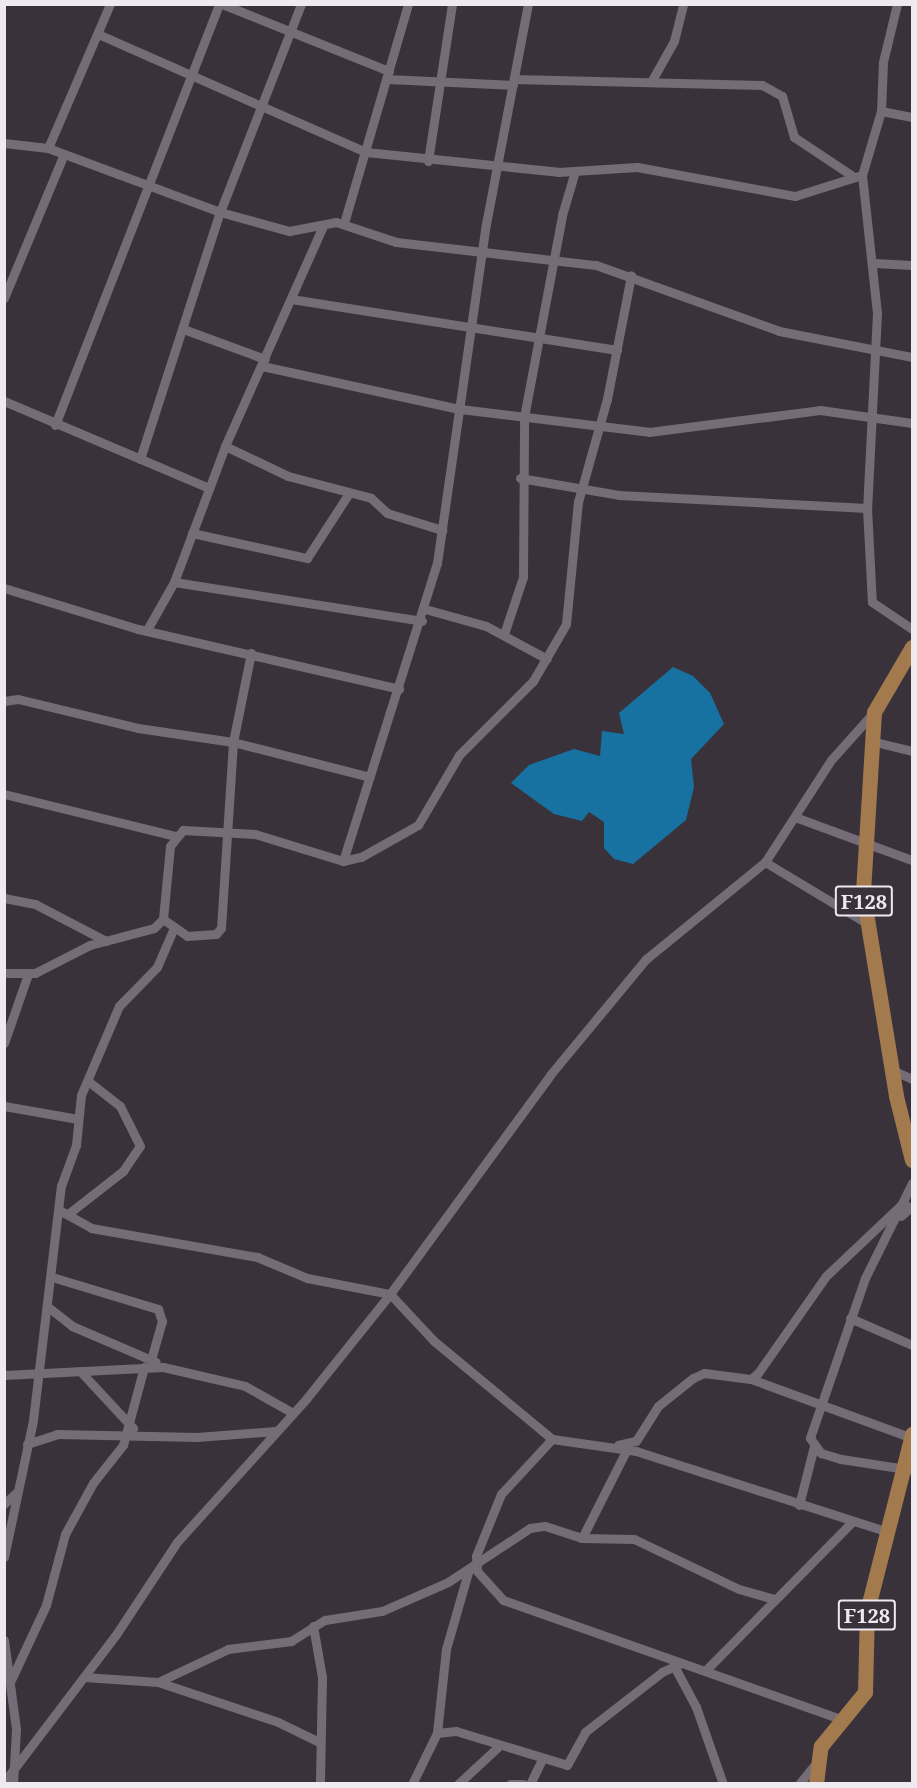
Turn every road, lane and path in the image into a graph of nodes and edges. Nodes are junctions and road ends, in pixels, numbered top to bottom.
1 (110, 4) edge
2 (220, 4) edge
3 (301, 4) edge
4 (408, 4) edge
5 (452, 4) edge
6 (528, 4) edge
7 (682, 4) edge
8 (897, 4) edge
9 (98, 34) junction
10 (290, 35) junction
11 (192, 74) junction
12 (388, 75) junction
13 (513, 82) junction
14 (651, 82) junction
15 (439, 83) junction
16 (261, 104) junction
17 (881, 111) junction
18 (912, 117) edge
19 (4, 143) edge
20 (48, 148) junction
21 (366, 152) junction
22 (64, 154) junction
23 (428, 160) junction
24 (497, 169) junction
25 (575, 171) junction
26 (558, 172) junction
27 (851, 175) junction
28 (862, 175) junction
29 (151, 188) junction
30 (568, 191) junction
31 (220, 212) junction
32 (344, 223) junction
33 (323, 226) junction
34 (482, 249) junction
35 (555, 257) junction
36 (874, 263) junction
37 (912, 265) edge
38 (631, 275) junction
39 (4, 298) edge
40 (291, 299) junction
41 (471, 329) junction
42 (186, 330) junction
43 (539, 337) junction
44 (617, 350) junction
45 (876, 350) junction
46 (912, 357) edge
47 (263, 362) junction
48 (4, 401) edge
49 (460, 409) junction
50 (869, 414) junction
51 (524, 417) junction
52 (912, 423) edge
53 (55, 425) junction
54 (600, 426) junction
55 (225, 446) junction
56 (140, 459) junction
57 (520, 477) junction
58 (208, 488) junction
59 (583, 489) junction
60 (349, 493) junction
61 (867, 508) junction
62 (442, 530) junction
63 (192, 533) junction
64 (174, 582) junction
65 (4, 588) edge
66 (425, 609) junction
67 (422, 621) junction
68 (148, 628) junction
69 (912, 629) edge
70 (504, 634) junction
71 (912, 647) edge
72 (251, 653) junction
73 (547, 659) junction
74 (399, 689) junction
75 (4, 701) edge
76 (874, 712) junction
77 (871, 741) junction
78 (233, 742) junction
79 (912, 751) edge
80 (370, 777) junction
81 (4, 794) edge
82 (795, 818) junction
83 (225, 831) junction
84 (175, 836) junction
85 (864, 839) junction
86 (912, 860) edge
87 (343, 861) junction
88 (765, 862) junction
89 (4, 898) edge
90 (163, 920) junction
91 (868, 924) junction
92 (172, 930) junction
93 (106, 941) junction
94 (4, 973) edge
95 (28, 974) junction
96 (4, 1043) edge
97 (892, 1070) junction
98 (912, 1079) edge
99 (88, 1081) junction
100 (4, 1106) edge
101 (78, 1119) junction
102 (909, 1139) edge
103 (912, 1160) edge
104 (912, 1183) edge
105 (908, 1204) edge
106 (63, 1212) junction
107 (52, 1276) junction
108 (390, 1294) junction
109 (48, 1307) junction
110 (850, 1318) junction
111 (912, 1345) edge
112 (148, 1363) junction
113 (80, 1371) junction
114 (41, 1373) junction
115 (4, 1376) edge
116 (751, 1379) junction
117 (819, 1406) junction
118 (293, 1413) junction
119 (129, 1430) junction
120 (276, 1431) junction
121 (912, 1436) edge
122 (552, 1439) junction
123 (27, 1444) junction
124 (612, 1446) junction
125 (814, 1446) junction
126 (627, 1449) junction
127 (908, 1471) edge
128 (16, 1493) junction
129 (4, 1504) edge
130 (799, 1505) junction
131 (853, 1521) junction
132 (8, 1522) edge
133 (888, 1532) junction
134 (584, 1534) junction
135 (4, 1557) edge
136 (473, 1567) junction
137 (775, 1599) junction
138 (313, 1626) junction
139 (4, 1640) edge
140 (96, 1661) junction
141 (678, 1664) junction
142 (705, 1671) junction
143 (18, 1672) junction
144 (84, 1677) junction
145 (110, 1677) junction
146 (10, 1682) junction
147 (158, 1682) junction
148 (14, 1710) junction
149 (841, 1719) junction
150 (437, 1733) junction
151 (319, 1742) junction
152 (498, 1747) junction
153 (542, 1759) junction
154 (818, 1760) junction
155 (14, 1770) junction
156 (4, 1782) edge
157 (13, 1784) edge
158 (320, 1784) edge
159 (412, 1784) edge
160 (458, 1784) edge
161 (510, 1784) edge
162 (523, 1784) edge
163 (530, 1784) edge
164 (723, 1784) edge
165 (799, 1784) edge
166 (816, 1784) edge

1 - 9 street
2 - 10 street
2 - 11 street
3 - 10 street
4 - 12 street
5 - 15 street
6 - 13 street
7 - 14 street
8 - 17 street
9 - 11 street
9 - 20 street
10 - 12 street
10 - 16 street
11 - 16 street
11 - 29 street
12 - 15 street
12 - 21 street
13 - 14 street
13 - 15 street
13 - 24 street
14 - 27 street
15 - 23 street
16 - 21 street
16 - 31 street
17 - 18 street
17 - 28 street
19 - 20 street
20 - 22 street
21 - 23 street
21 - 32 street
22 - 29 street
22 - 39 street
23 - 24 street
24 - 26 street
24 - 34 street
25 - 26 street
25 - 27 street
25 - 30 street
26 - 30 street
27 - 28 street
28 - 36 street
29 - 31 street
29 - 53 street
30 - 35 street
31 - 33 street
31 - 42 street
32 - 33 street
32 - 34 street
33 - 40 street
34 - 35 street
34 - 41 street
35 - 38 street
35 - 43 street
36 - 37 street
36 - 45 street
38 - 44 street
38 - 45 street
40 - 41 street
40 - 47 street
41 - 43 street
41 - 49 street
42 - 47 street
42 - 56 street
43 - 44 street
43 - 51 street
44 - 54 street
45 - 46 street
45 - 50 street
47 - 49 street
47 - 55 street
48 - 53 street
49 - 51 street
49 - 62 street
50 - 52 street
50 - 54 street
50 - 61 street
51 - 54 street
51 - 57 street
53 - 56 street
54 - 59 street
55 - 58 street
55 - 60 street
56 - 58 street
57 - 59 street
57 - 70 street
58 - 63 street
59 - 61 street
59 - 73 street
60 - 62 street
60 - 63 street
61 - 69 street
62 - 66 street
63 - 64 street
64 - 67 street
64 - 68 street
65 - 68 street
66 - 67 street
66 - 70 street
67 - 74 street
68 - 72 street
70 - 73 street
71 - 76 main road, F128
72 - 74 street
72 - 78 street
73 - 87 street
74 - 80 street
75 - 78 street
76 - 77 main road, F128
76 - 82 street
77 - 79 street
77 - 85 main road, F128
78 - 80 street
78 - 83 street
80 - 87 street
81 - 84 street
82 - 85 street
82 - 88 street
83 - 84 street
83 - 87 street
83 - 92 street
84 - 90 street
85 - 86 street
85 - 91 main road, F128
88 - 91 street
88 - 108 street
89 - 93 street
90 - 92 street
90 - 93 street
91 - 97 main road, F128
92 - 99 street
93 - 95 street
94 - 95 street
95 - 96 street
97 - 98 street
97 - 102 main road, F128
99 - 101 street
99 - 106 street
100 - 101 street
101 - 106 street
102 - 103 main road, F128
104 - 105 street
105 - 110 street
105 - 116 street
106 - 107 street
106 - 108 street
107 - 109 street
107 - 112 street
108 - 118 street
108 - 122 street
109 - 112 street
109 - 114 street
110 - 111 street
110 - 117 street
112 - 113 street
112 - 118 street
112 - 119 street
113 - 114 street
113 - 119 street
114 - 115 street
114 - 123 street
116 - 117 street
116 - 124 street
117 - 121 street
117 - 125 street
118 - 120 street
119 - 120 street
119 - 123 street
119 - 143 street
120 - 140 street
121 - 127 main road, F128
122 - 124 street
122 - 136 street
123 - 128 street
124 - 126 street
125 - 127 street
125 - 130 street
126 - 130 street
126 - 134 street
127 - 133 main road, F128
128 - 129 street
128 - 132 street
130 - 131 street
131 - 133 street
131 - 137 street
132 - 135 street
133 - 149 main road, F128
134 - 136 street
134 - 137 street
136 - 138 street
136 - 141 street
136 - 150 street
137 - 142 street
138 - 147 street
138 - 151 street
139 - 146 street
140 - 144 street
140 - 145 street
141 - 142 street
141 - 153 street
141 - 164 street
142 - 149 street
143 - 146 street
143 - 148 street
144 - 145 street
144 - 155 street
145 - 147 street
146 - 148 street
147 - 151 street
148 - 155 street
149 - 154 main road, F128
150 - 152 street
150 - 159 street
151 - 158 street
152 - 153 street
152 - 160 street
153 - 163 street
154 - 165 street
154 - 166 main road, F128
155 - 156 street
155 - 157 street
161 - 162 street

